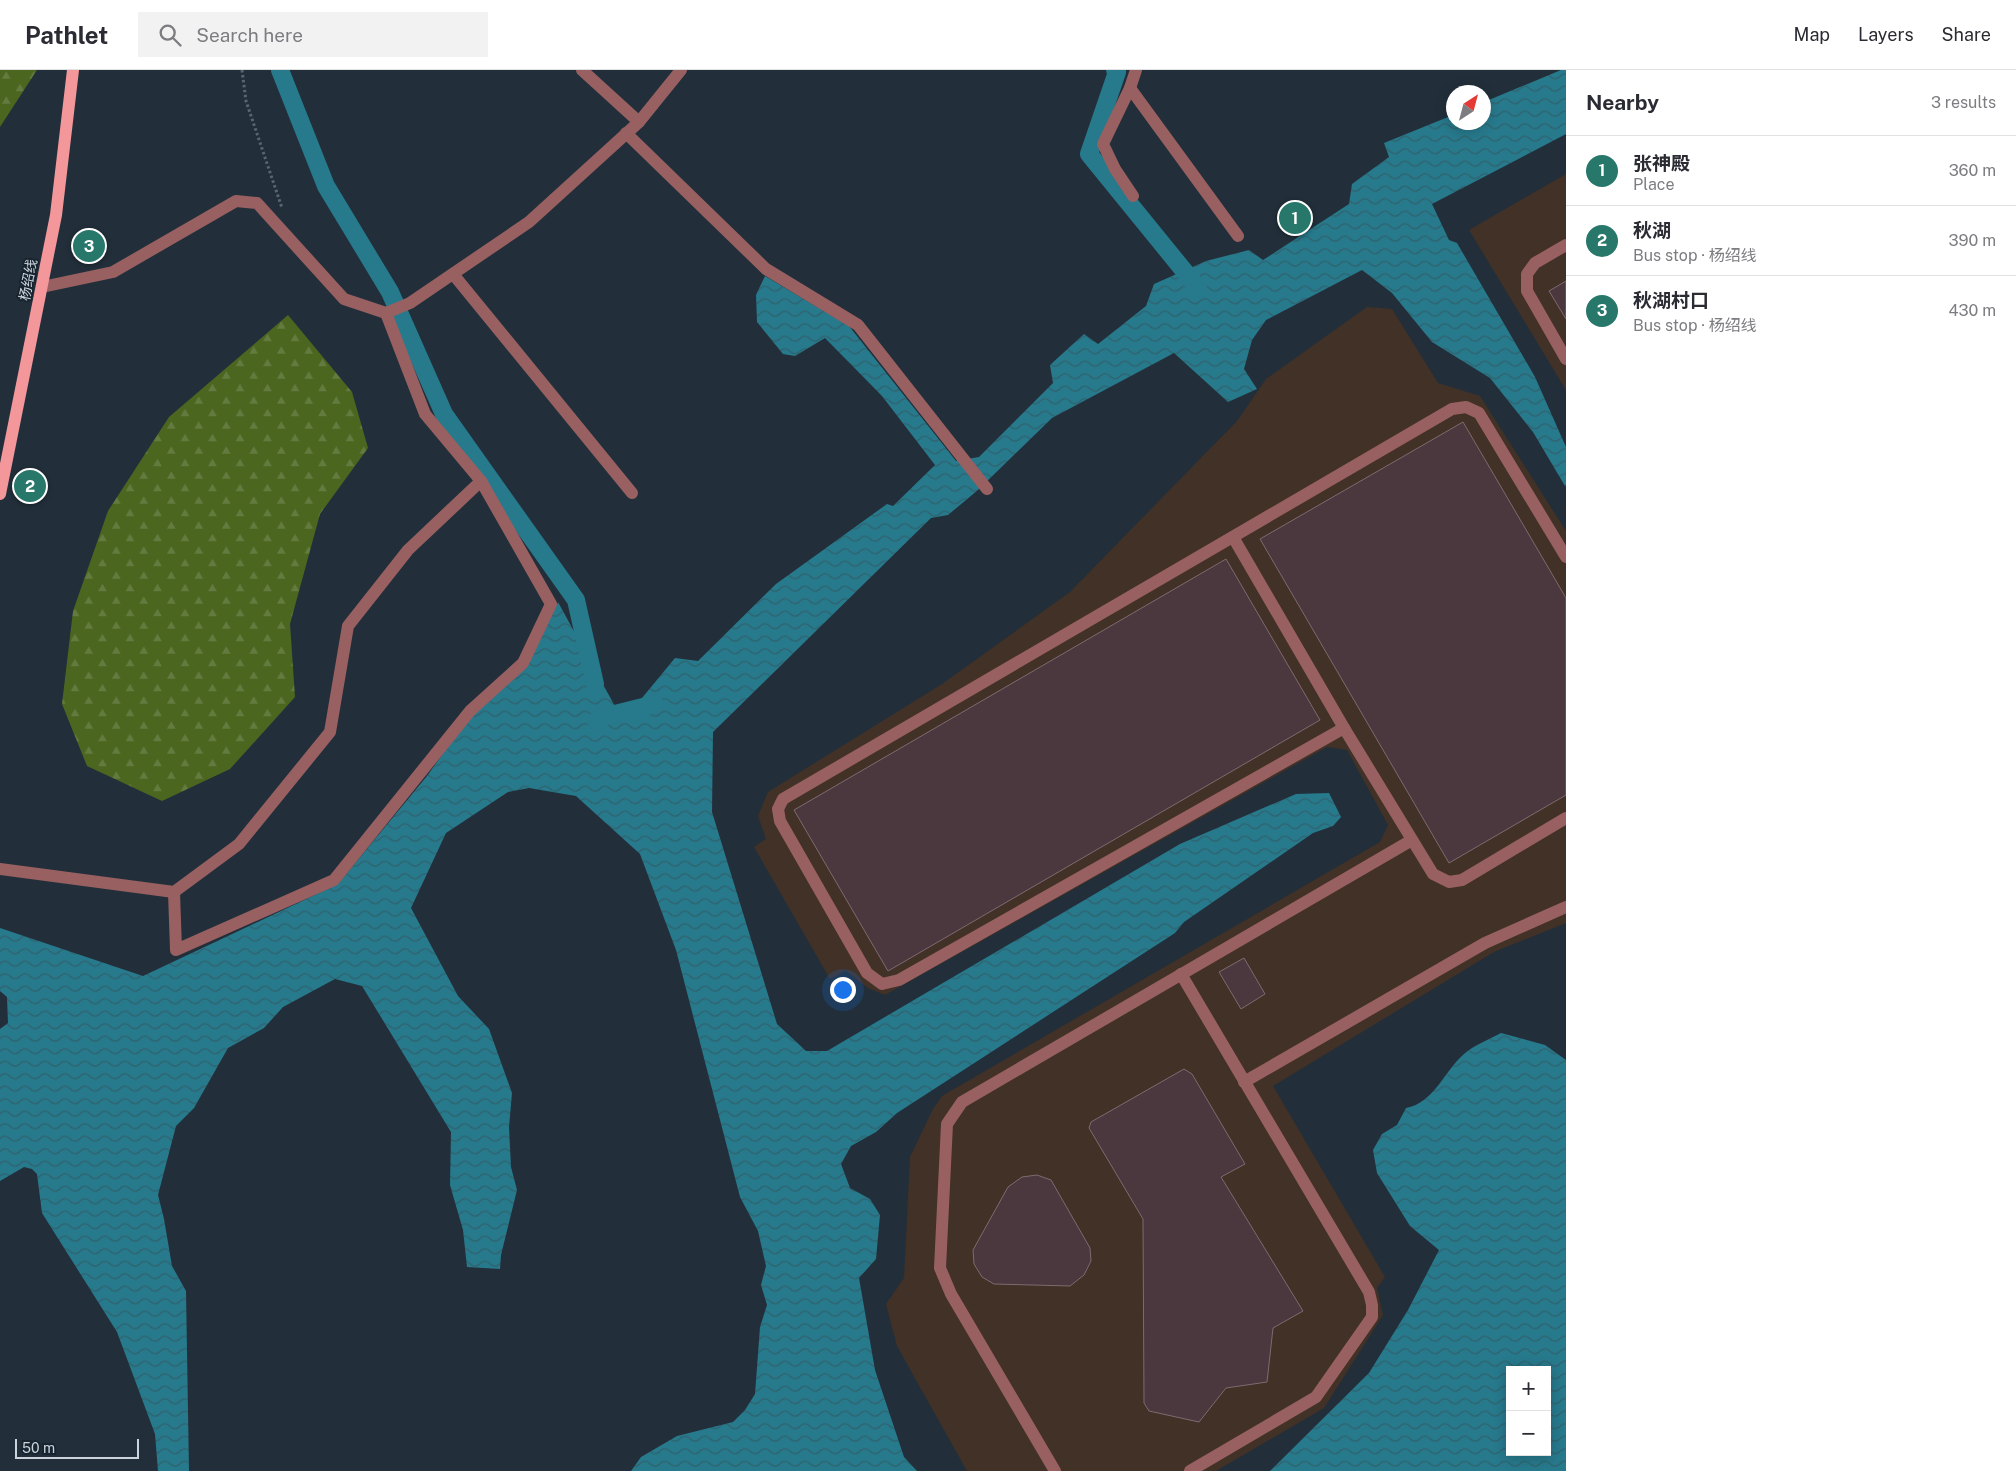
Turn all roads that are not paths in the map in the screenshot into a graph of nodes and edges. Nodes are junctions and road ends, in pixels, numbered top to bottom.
1 (73, 70) edge
2 (582, 70) edge
3 (681, 70) edge
4 (1136, 70) edge
5 (1130, 88) junction
6 (640, 122) junction
7 (626, 134) junction
8 (1133, 196) dead end
9 (1238, 236) dead end
10 (1566, 245) edge
11 (453, 274) junction
12 (42, 287) junction
13 (386, 313) junction
14 (1566, 359) edge
15 (481, 481) junction
16 (987, 489) dead end
17 (632, 493) dead end
18 (0, 494) edge
19 (1233, 538) junction
20 (1566, 556) edge
21 (1344, 728) junction
22 (1566, 818) edge
23 (1412, 840) junction
24 (0, 870) edge
25 (174, 892) junction
26 (1566, 907) edge
27 (1181, 974) junction
28 (1244, 1082) junction
29 (1055, 1471) edge
30 (1190, 1471) edge

1 - 12 main road, 杨绍线
2 - 6 street
3 - 6 street
4 - 5 street
5 - 8 street
5 - 9 street
6 - 7 street
7 - 11 street
7 - 16 street
10 - 14 street
11 - 13 street
11 - 17 street
12 - 13 street
12 - 18 main road, 杨绍线
13 - 15 street
15 - 25 street
15 - 25 street
19 - 20 street
19 - 21 street
19 - 21 street
21 - 23 street
22 - 23 street
23 - 27 street
24 - 25 street
26 - 28 street
27 - 28 street
27 - 29 street
28 - 30 street

